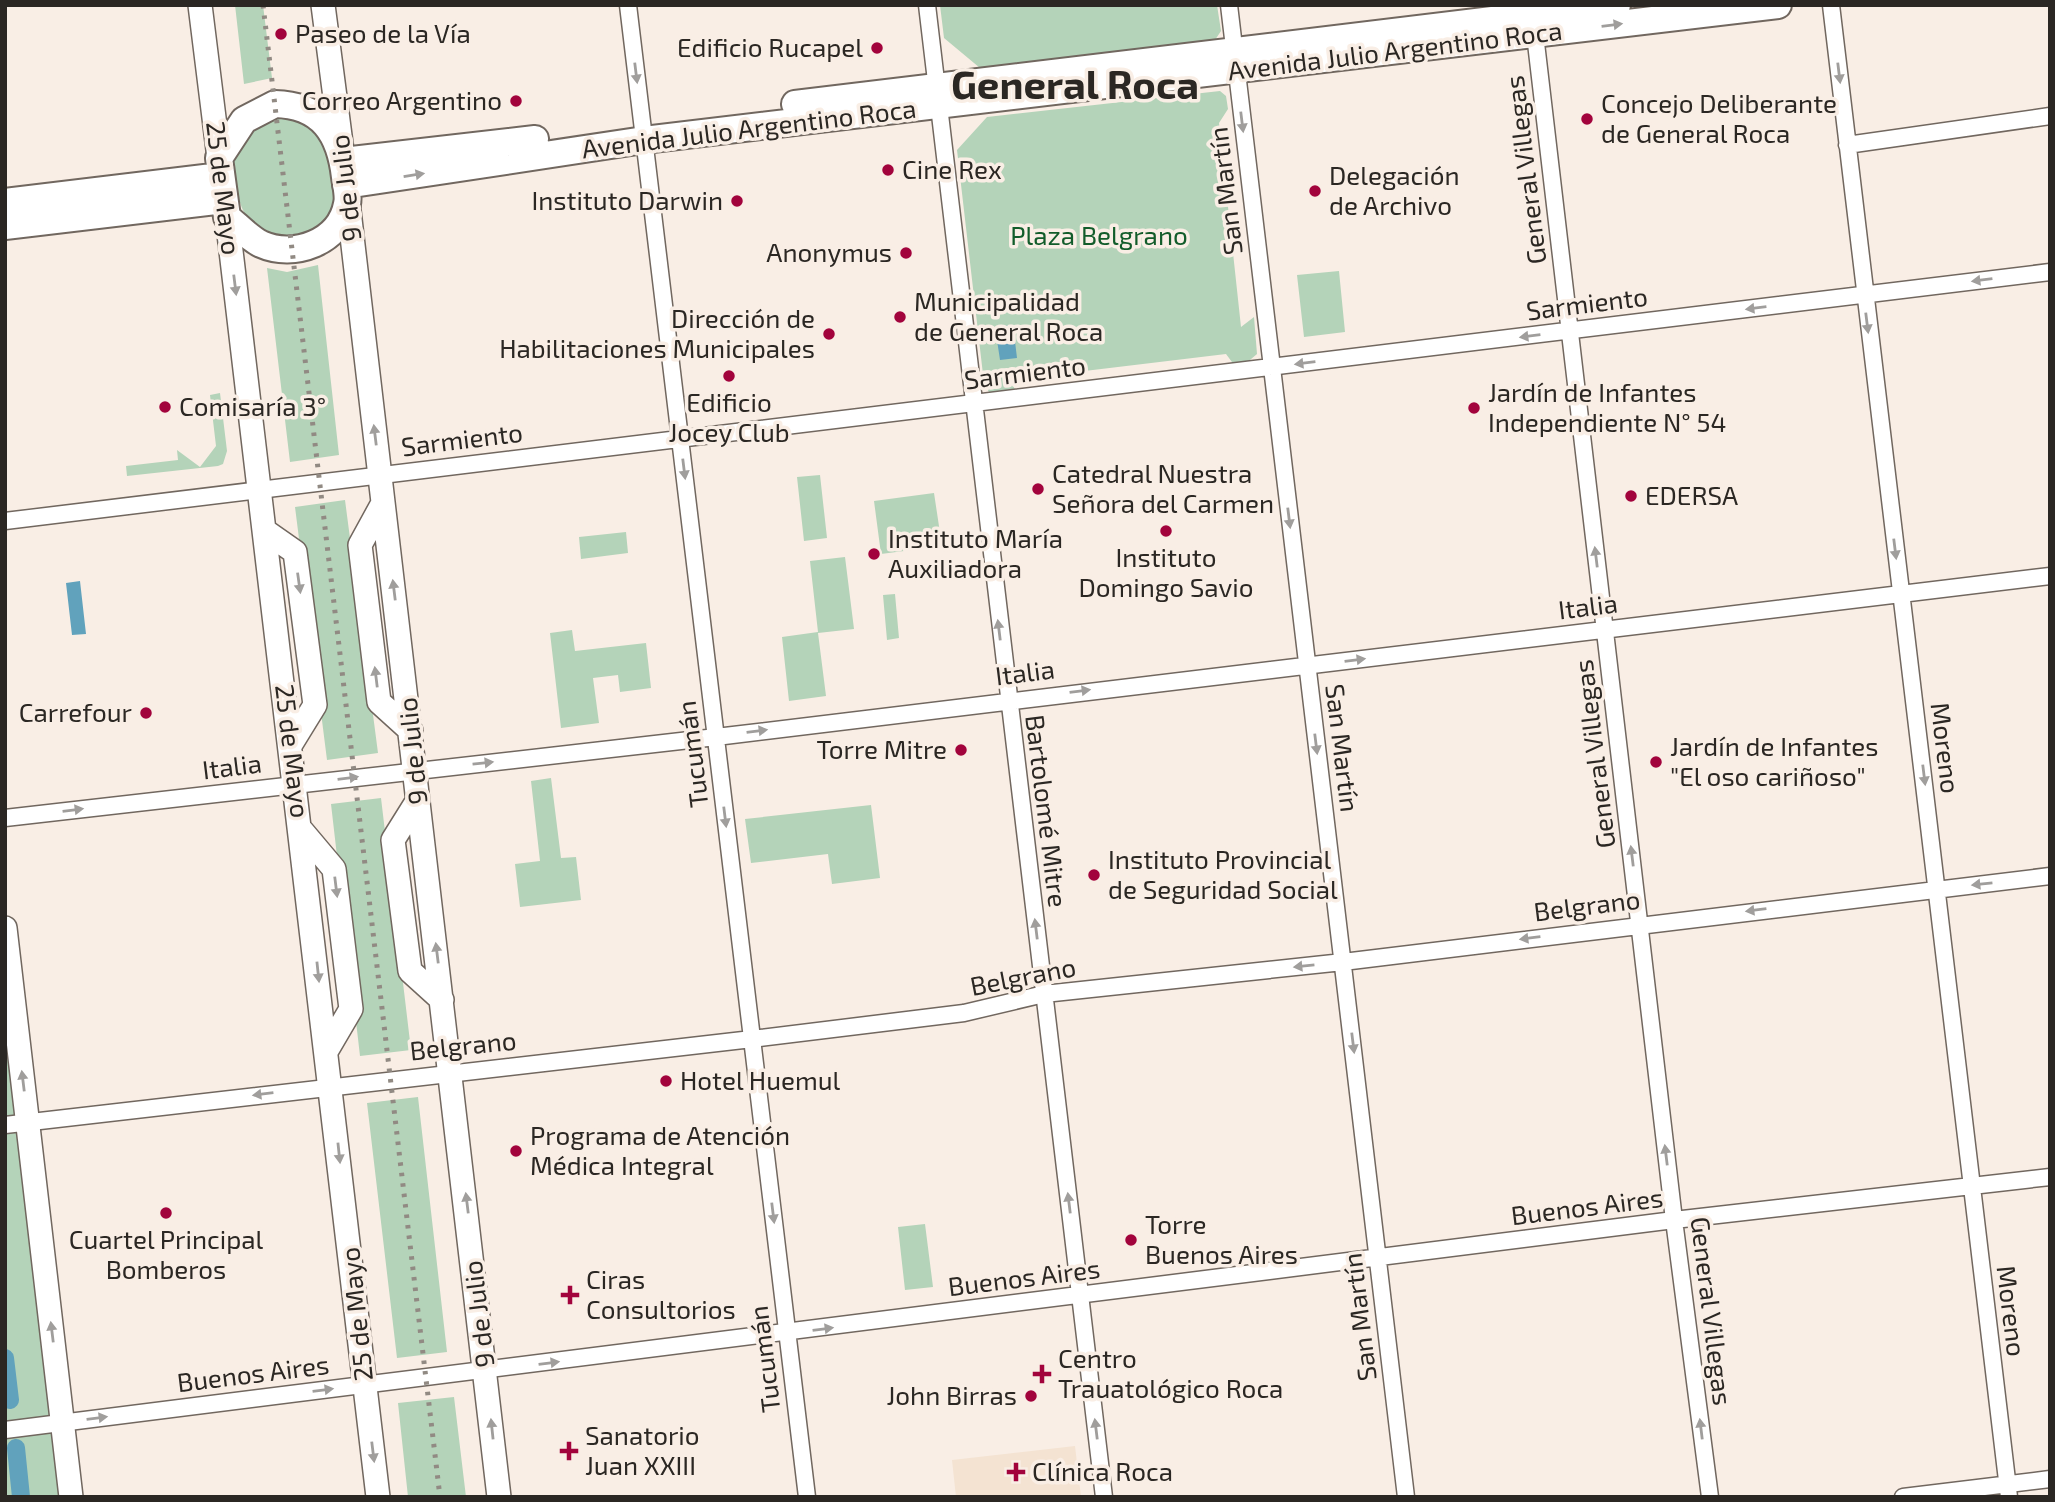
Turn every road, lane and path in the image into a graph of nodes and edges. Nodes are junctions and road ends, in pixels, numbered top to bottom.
1 (200, 5) edge
2 (323, 5) edge
3 (628, 5) edge
4 (927, 5) edge
5 (1228, 5) edge
6 (1617, 5) edge
7 (1778, 5) edge
8 (1831, 5) edge
9 (1533, 18) edge
10 (1235, 60) junction
11 (938, 95) junction
12 (2050, 116) edge
13 (643, 132) junction
14 (1847, 145) junction
15 (345, 175) junction
16 (223, 188) junction
17 (5, 202) edge
18 (5, 226) edge
19 (2050, 272) edge
20 (1864, 295) junction
21 (1569, 331) junction
22 (1271, 367) junction
23 (972, 405) junction
24 (680, 438) junction
25 (380, 475) junction
26 (260, 490) junction
27 (5, 521) edge
28 (2050, 576) edge
29 (1900, 594) junction
30 (1605, 630) junction
31 (1307, 665) junction
32 (1008, 699) junction
33 (716, 737) junction
34 (415, 770) junction
35 (296, 784) junction
36 (5, 818) edge
37 (2050, 876) edge
38 (1938, 888) junction
39 (1639, 924) junction
40 (5, 928) edge
41 (1343, 962) junction
42 (1044, 993) junction
43 (752, 1039) junction
44 (452, 1072) junction
45 (331, 1086) junction
46 (17, 1123) edge
47 (2050, 1177) edge
48 (1971, 1187) junction
49 (1674, 1220) junction
50 (1378, 1259) junction
51 (1080, 1295) junction
52 (787, 1334) junction
53 (486, 1371) junction
54 (365, 1385) junction
55 (63, 1423) junction
56 (5, 1430) edge
57 (2050, 1479) edge
58 (2008, 1491) edge
59 (71, 1497) edge
60 (378, 1497) edge
61 (499, 1497) edge
62 (807, 1497) edge
63 (1104, 1497) edge
64 (1406, 1497) edge
65 (1710, 1497) edge
66 (1903, 1497) edge

1 - 16 main road, 25 de Mayo
2 - 15 main road, 9 de Julio
3 -> 13 street, Tucumán
4 - 11 street, Bartolomé Mitre
5 - 10 street, San Martín
6 - 9 main road, Avenida Julio Argentino Roca
9 -> 7 main road, Avenida Julio Argentino Roca
8 -> 14 street, Moreno
9 - 10 main road, Avenida Julio Argentino Roca
9 - 21 street, General Villegas
10 - 11 main road, Avenida Julio Argentino Roca
10 -> 22 street, San Martín
11 - 13 main road, Avenida Julio Argentino Roca
11 - 23 street, Bartolomé Mitre
12 - 14 street
13 - 15 main road, Avenida Julio Argentino Roca
13 - 24 street, Tucumán
14 - 20 street, Moreno
15 - 16 main road
15 - 16 main road
25 -> 15 main road, 9 de Julio
16 - 17 main road
16 - 18 main road
16 -> 26 main road, 25 de Mayo
19 -> 20 street, Sarmiento
20 -> 21 street, Sarmiento
20 -> 29 street, Moreno
21 -> 22 street, Sarmiento
30 -> 21 street, General Villegas
22 - 23 street, Sarmiento
22 -> 31 street, San Martín
23 - 24 street, Sarmiento
32 -> 23 street, Bartolomé Mitre
24 - 25 street, Sarmiento
24 -> 33 street, Tucumán
25 - 26 street, Sarmiento
34 -> 25 main road, 9 de Julio
26 - 27 street, Sarmiento
26 -> 35 main road, 25 de Mayo
28 - 29 street, Italia
29 - 30 street, Italia
29 -> 38 street, Moreno
31 -> 30 street, Italia
39 -> 30 street, General Villegas
32 -> 31 street, Italia
31 -> 41 street, San Martín
33 -> 32 street, Italia
42 -> 32 street, Bartolomé Mitre
34 -> 33 street, Italia
33 -> 43 street, Tucumán
35 -> 34 street, Italia
44 -> 34 main road, 9 de Julio
36 -> 35 street, Italia
35 -> 45 main road, 25 de Mayo
37 -> 38 street, Belgrano
38 -> 39 street, Belgrano
38 - 48 street, Moreno
39 -> 41 street, Belgrano
49 -> 39 street, General Villegas
46 -> 40 main road
41 -> 42 street, Belgrano
41 -> 50 street, San Martín
42 - 43 street, Belgrano
51 -> 42 street, Bartolomé Mitre
43 - 44 street, Belgrano
43 -> 52 street, Tucumán
44 - 45 street, Belgrano
53 -> 44 main road, 9 de Julio
45 -> 46 street, Belgrano
45 -> 54 main road, 25 de Mayo
55 -> 46 main road
47 - 48 street, Buenos Aires
48 - 49 street, Buenos Aires
48 - 58 street, Moreno
49 - 50 street, Buenos Aires
65 -> 49 street, General Villegas
50 - 51 street, Buenos Aires
50 - 64 street, San Martín
52 -> 51 street, Buenos Aires
63 -> 51 street, Bartolomé Mitre
53 -> 52 street, Buenos Aires
52 - 62 street, Tucumán
53 - 54 street, Buenos Aires
61 -> 53 main road, 9 de Julio
55 -> 54 street, Buenos Aires
54 -> 60 main road, 25 de Mayo
55 - 56 street, Buenos Aires
55 - 59 main road
57 - 58 street
58 - 66 street

